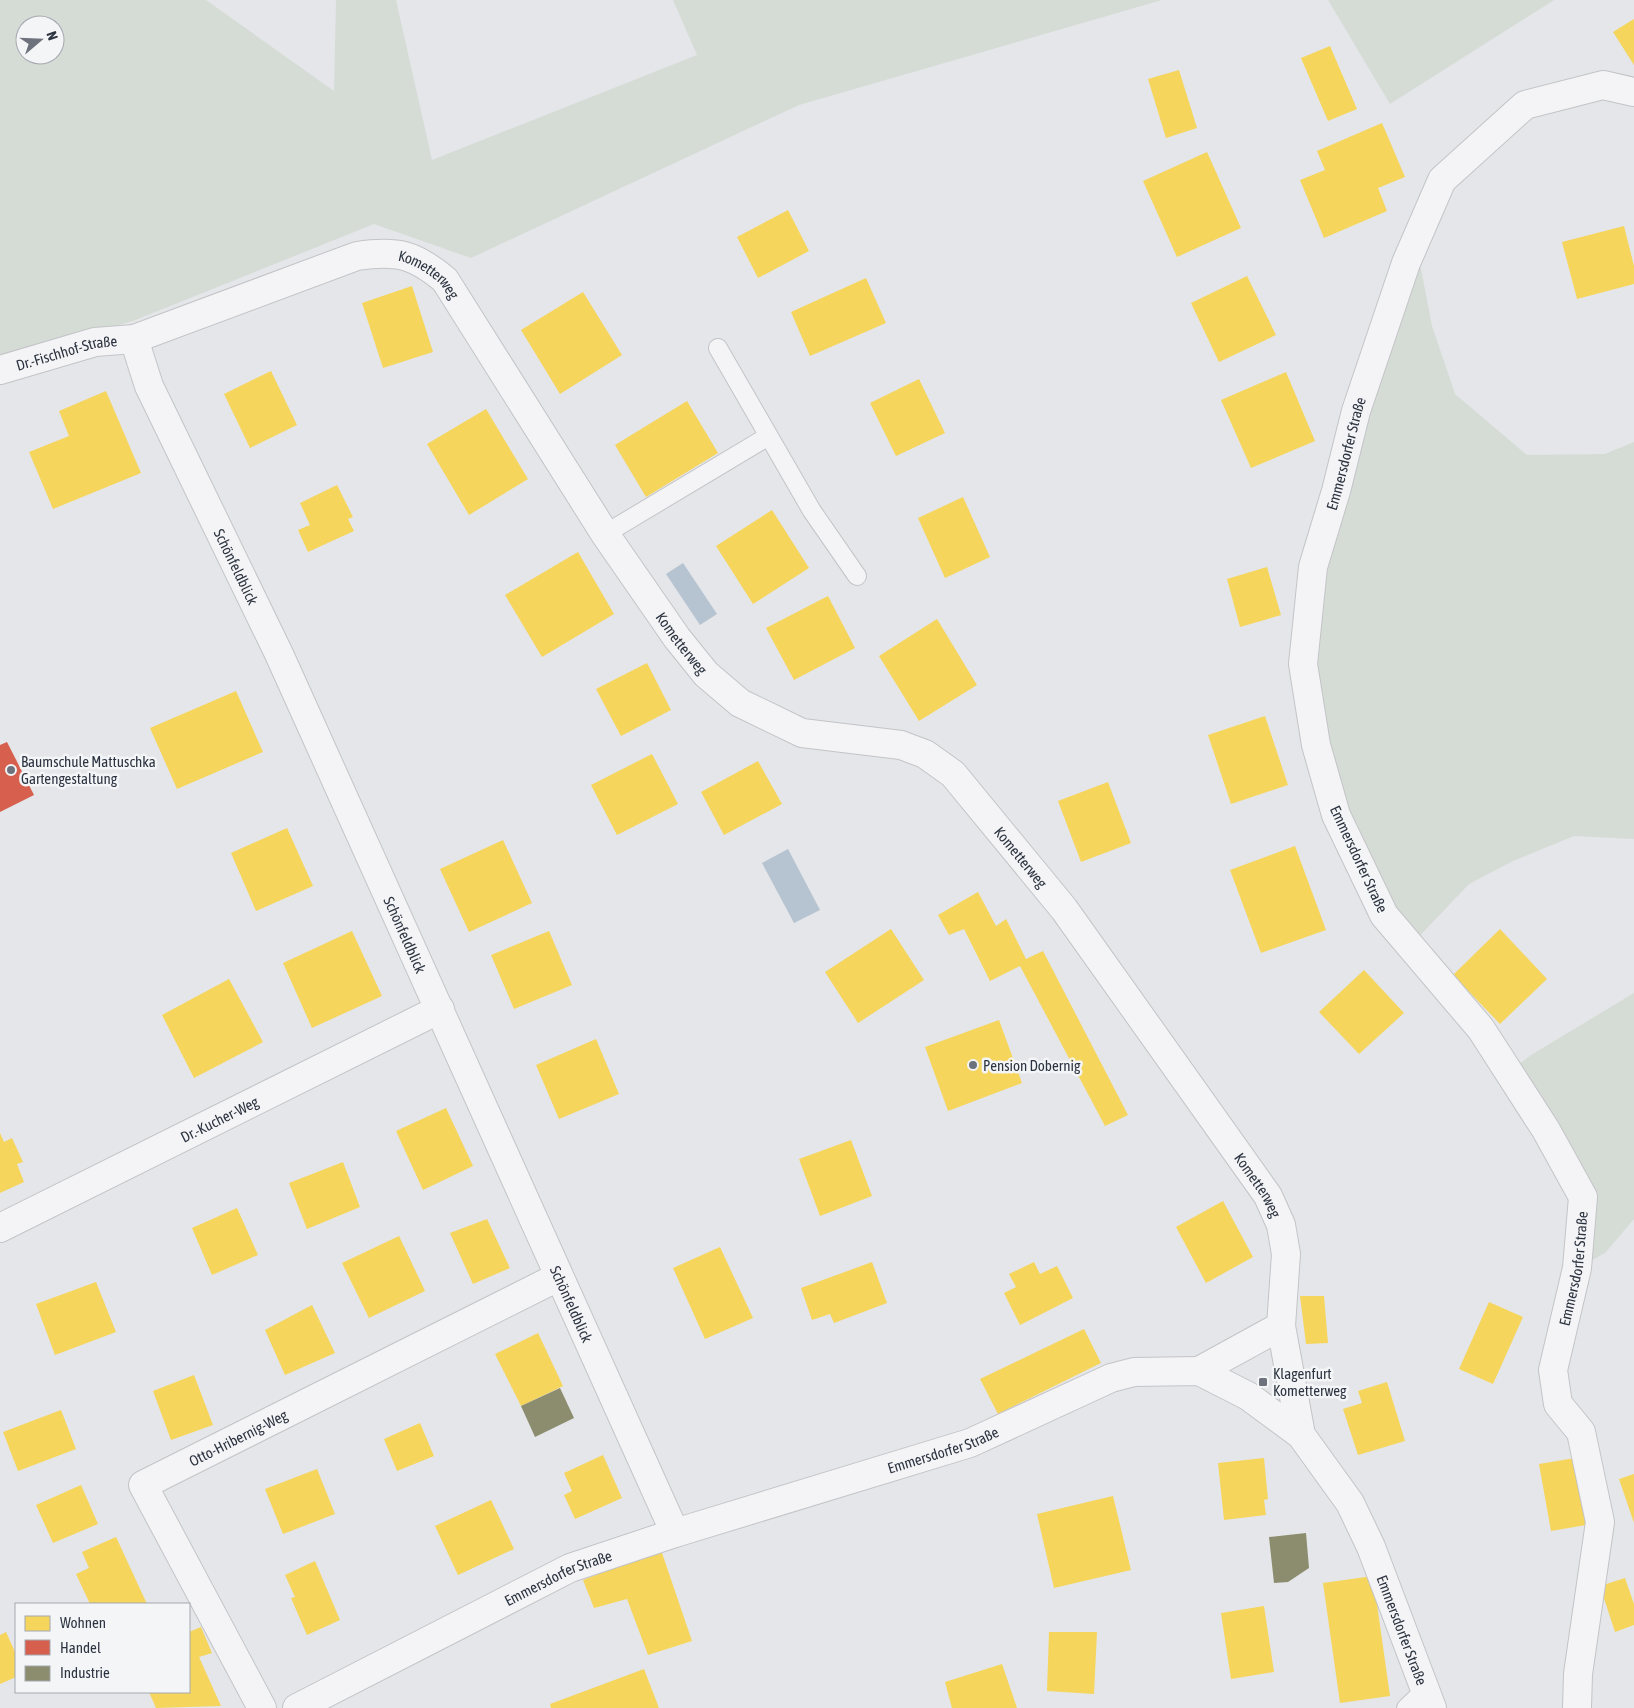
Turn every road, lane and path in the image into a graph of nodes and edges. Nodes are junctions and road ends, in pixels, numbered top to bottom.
1 (1634, 92) edge
2 (134, 339) junction
3 (718, 348) dead end
4 (0, 370) edge
5 (767, 437) junction
6 (605, 534) junction
7 (857, 576) dead end
8 (440, 1009) junction
9 (0, 1228) edge
10 (558, 1277) junction
11 (1281, 1326) junction
12 (1199, 1371) junction
13 (1301, 1434) junction
14 (676, 1533) junction
15 (1421, 1702) edge
16 (262, 1708) edge
17 (297, 1708) edge
18 (1576, 1708) edge

1 - 18 street, Emmersdorfer Straße
2 - 4 street, Dr.-Fischhof-Straße
2 - 6 street, Kometterweg
2 - 8 street, Schönfeldblick
3 - 5 lane
5 - 6 lane
5 - 7 lane
6 - 11 street, Kometterweg
8 - 9 street, Dr.-Kucher-Weg
8 - 10 street, Schönfeldblick
10 - 14 street, Schönfeldblick
10 - 16 street, Otto-Hribernig-Weg
11 - 12 street
11 - 13 street, Kometterweg
12 - 13 street, Emmersdorfer Straße
12 - 14 street, Emmersdorfer Straße
13 - 15 street, Emmersdorfer Straße
14 - 17 street, Emmersdorfer Straße

